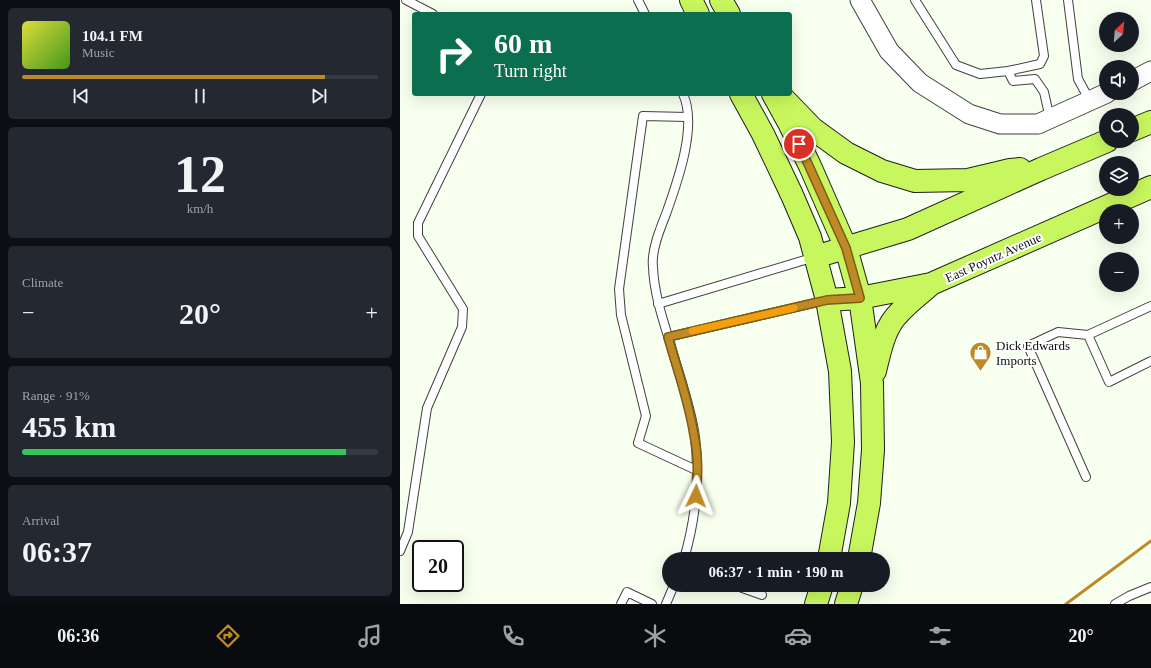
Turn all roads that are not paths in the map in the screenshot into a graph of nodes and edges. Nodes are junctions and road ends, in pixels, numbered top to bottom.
1 (406, 0) edge
2 (638, 0) edge
3 (691, 0) edge
4 (722, 0) edge
5 (860, 0) edge
6 (915, 0) edge
7 (1036, 0) edge
8 (1068, 0) edge
9 (429, 12) edge
10 (644, 12) edge
11 (697, 12) edge
12 (728, 12) edge
13 (1008, 71) junction
14 (1151, 71) edge
15 (1139, 77) edge
16 (480, 96) edge
17 (684, 96) edge
18 (742, 96) edge
19 (774, 96) edge
20 (783, 96) edge
21 (1099, 97) edge
22 (1091, 101) junction
23 (688, 117) junction
24 (1050, 119) junction
25 (1151, 122) edge
26 (1139, 127) edge
27 (1099, 144) edge
28 (1041, 169) junction
29 (1151, 187) edge
30 (846, 248) junction
31 (815, 257) junction
32 (931, 284) junction
33 (860, 298) junction
34 (827, 300) junction
35 (658, 304) junction
36 (1151, 306) edge
37 (1088, 335) junction
38 (668, 337) junction
39 (1151, 361) edge
40 (872, 383) junction
41 (696, 470) junction
42 (1086, 477) dead end
43 (400, 551) edge
44 (686, 552) edge
45 (830, 552) edge
46 (860, 552) edge
47 (1151, 587) edge
48 (671, 592) edge
49 (754, 592) edge
50 (820, 592) edge
51 (850, 592) edge
52 (762, 595) dead end
53 (621, 604) edge
54 (652, 604) edge
55 (666, 604) edge
56 (816, 604) edge
57 (846, 604) edge
58 (1115, 604) edge

1 - 9 lane
2 - 10 lane
3 - 11 highway
4 - 12 highway
5 - 24 street
6 - 13 lane
7 - 13 lane
8 - 22 lane
13 - 24 lane
14 - 15 street
16 - 43 lane
17 - 23 lane
18 - 31 highway
19 - 30 highway
20 - 28 highway
21 - 22 street
22 - 24 street
23 - 35 lane
23 - 41 lane
25 - 26 highway
27 - 28 highway
28 - 30 highway
29 - 32 highway, East Poyntz Avenue
30 - 31 highway
30 - 33 highway
31 - 34 highway
31 - 35 lane
32 - 33 highway, East Poyntz Avenue
32 - 40 highway
33 - 34 highway, East Poyntz Avenue
33 - 40 highway
34 - 38 lane
34 - 45 highway
35 - 38 lane
36 - 37 lane
37 - 39 lane
37 - 42 lane
38 - 41 lane
40 - 46 highway
41 - 44 lane
47 - 58 lane
48 - 55 lane
49 - 52 lane
50 - 56 highway
51 - 57 highway
53 - 54 lane

